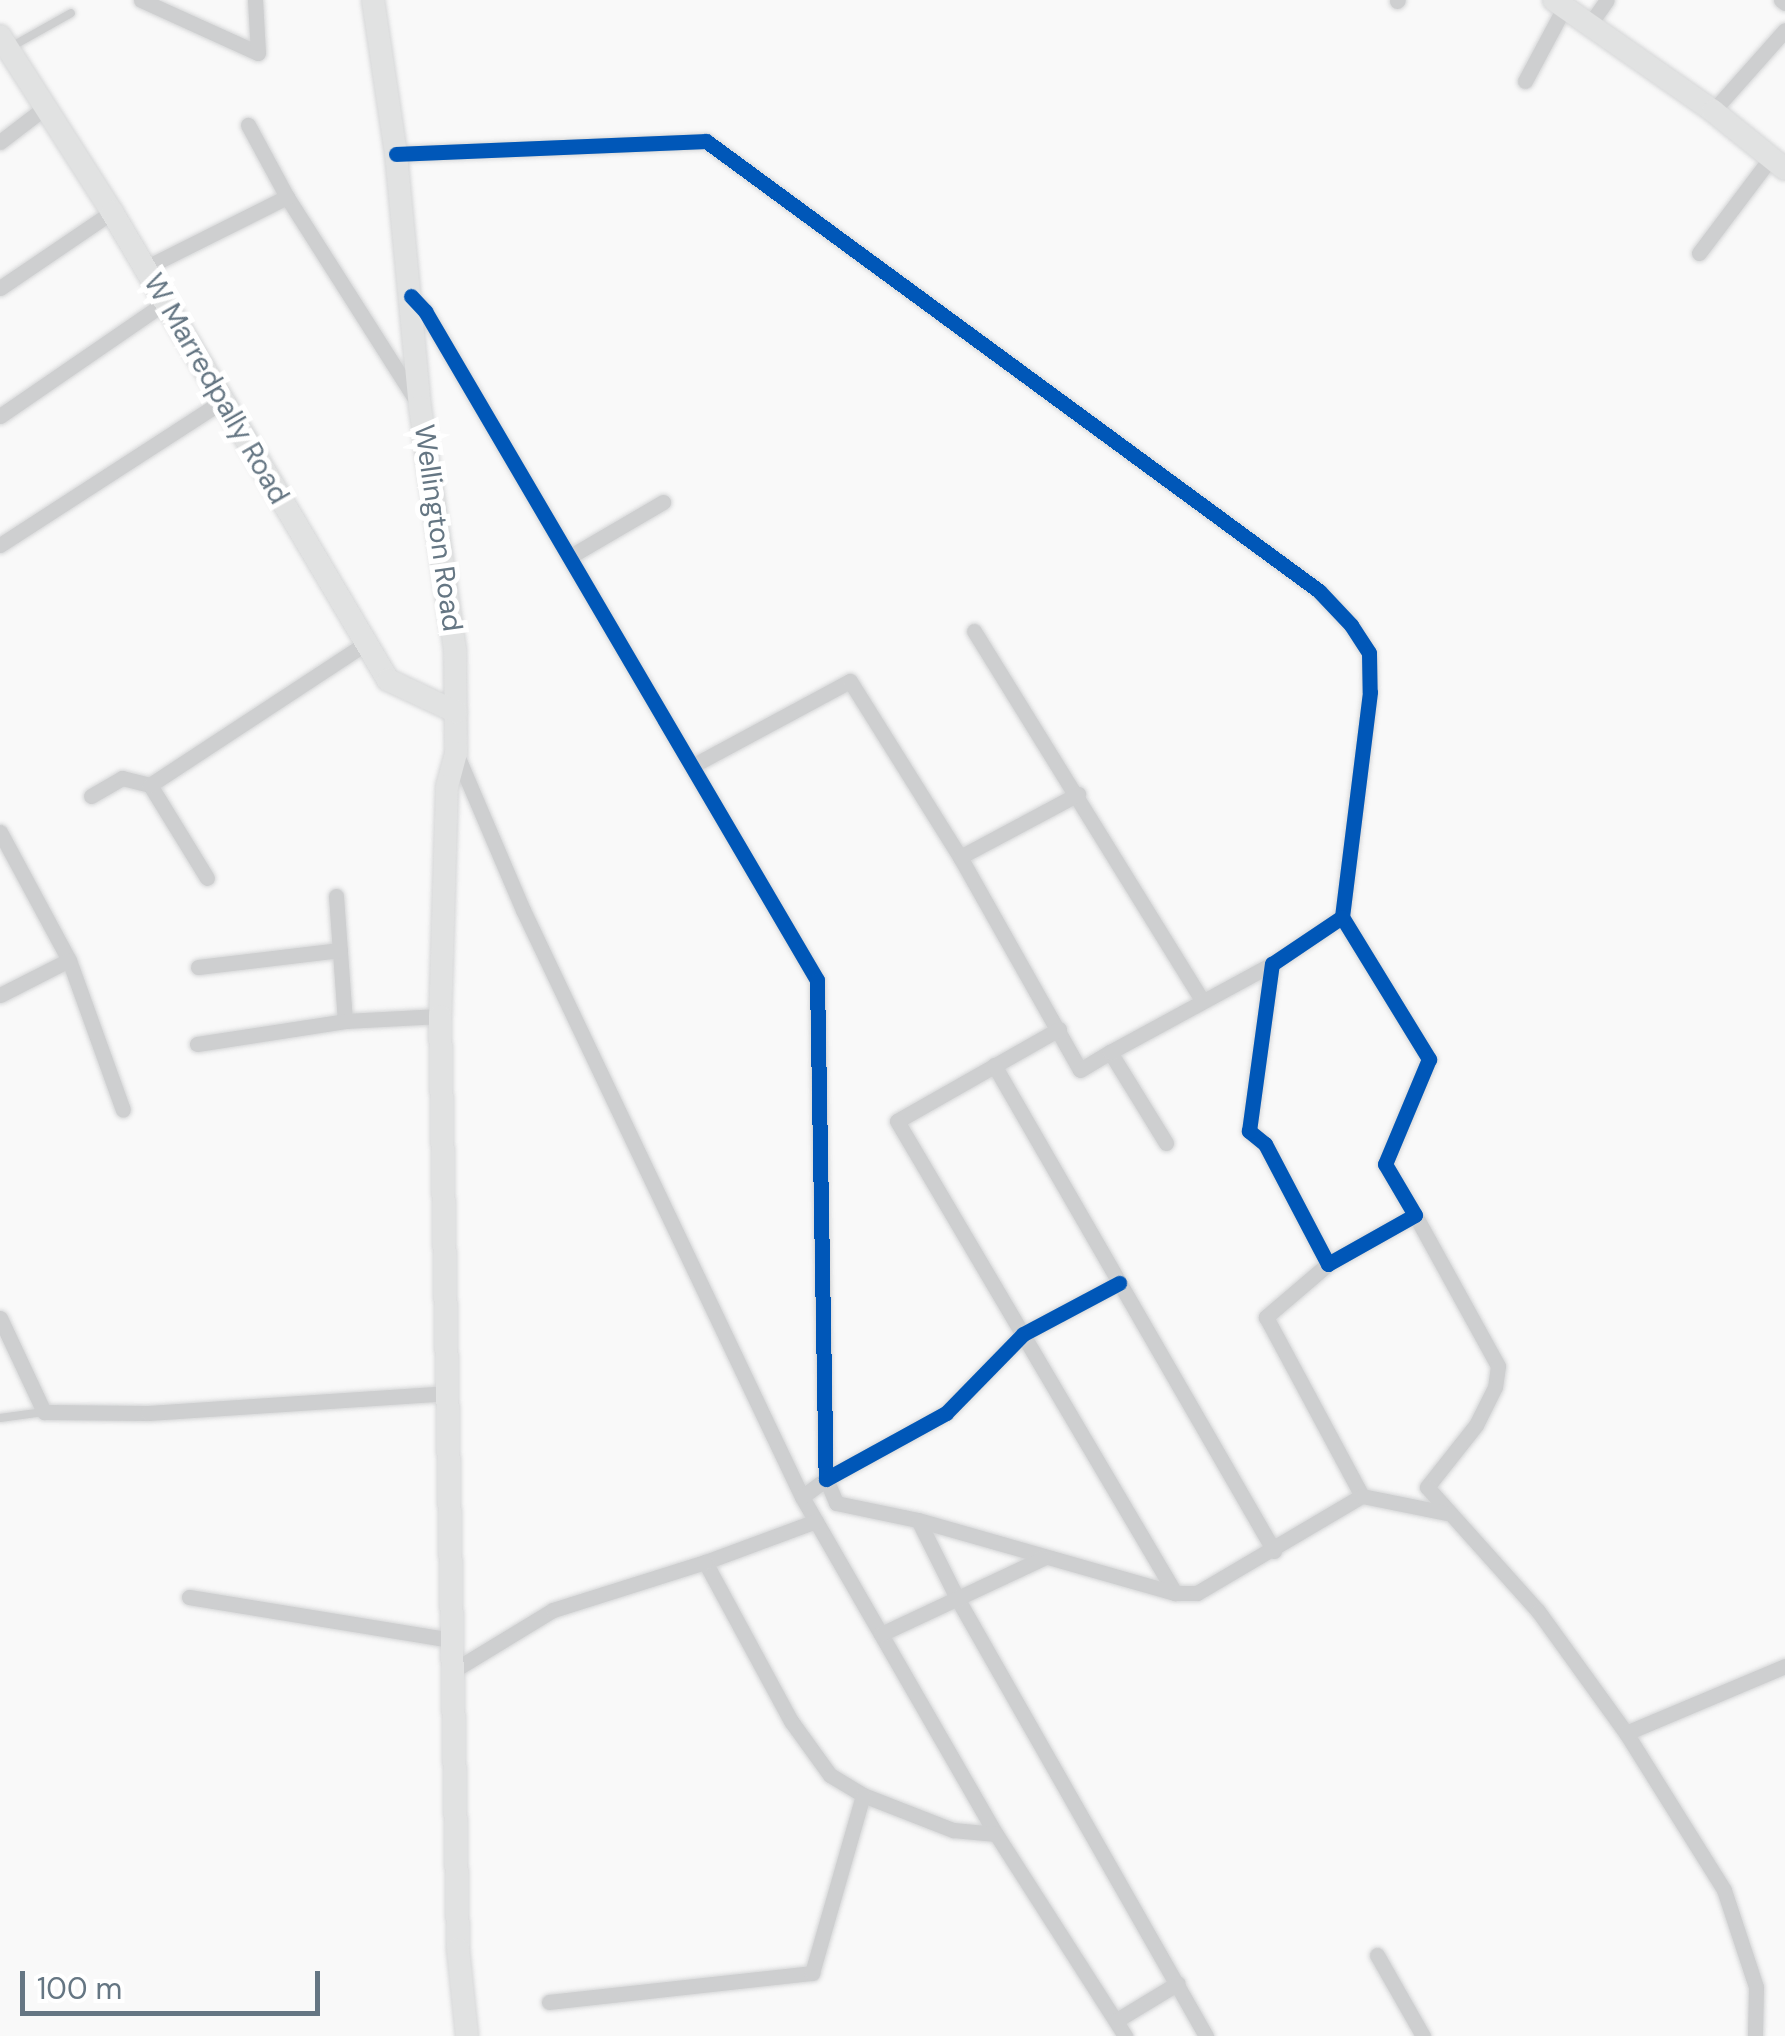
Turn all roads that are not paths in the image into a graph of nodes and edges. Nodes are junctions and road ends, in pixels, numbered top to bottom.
1 (141, 0) edge
2 (255, 0) edge
3 (373, 0) edge
4 (1607, 0) edge
5 (1560, 3) edge
6 (70, 13) dead end
7 (1590, 24) junction
8 (1785, 30) edge
9 (4, 42) edge
10 (1526, 81) dead end
11 (47, 106) junction
12 (1713, 111) junction
13 (248, 125) dead end
14 (0, 142) edge
15 (396, 154) junction
16 (1778, 162) edge
17 (287, 196) junction
18 (112, 212) junction
19 (1699, 252) dead end
20 (146, 268) junction
21 (0, 288) edge
22 (410, 296) junction
23 (166, 302) junction
24 (221, 402) junction
25 (420, 407) junction
26 (0, 416) edge
27 (663, 502) dead end
28 (0, 546) edge
29 (570, 556) junction
30 (974, 632) dead end
31 (366, 643) junction
32 (456, 712) junction
33 (456, 752) junction
34 (692, 766) junction
35 (150, 785) junction
36 (1078, 794) junction
37 (92, 796) dead end
38 (2, 842) edge
39 (960, 856) junction
40 (207, 878) dead end
41 (336, 896) dead end
42 (1342, 917) junction
43 (340, 950) junction
44 (69, 960) junction
45 (1272, 964) junction
46 (198, 966) dead end
47 (0, 996) edge
48 (1201, 999) junction
49 (440, 1016) junction
50 (345, 1021) junction
51 (1059, 1030) junction
52 (197, 1044) dead end
53 (1110, 1052) junction
54 (994, 1065) junction
55 (123, 1110) dead end
56 (1166, 1143) dead end
57 (1415, 1215) junction
58 (1328, 1264) junction
59 (1120, 1283) junction
60 (0, 1318) edge
61 (1023, 1334) junction
62 (446, 1394) junction
63 (44, 1412) junction
64 (0, 1418) edge
65 (826, 1479) junction
66 (802, 1496) junction
67 (1362, 1496) junction
68 (1447, 1513) junction
69 (918, 1520) junction
70 (816, 1521) junction
71 (1274, 1551) junction
72 (1042, 1558) junction
73 (704, 1562) junction
74 (1175, 1593) junction
75 (189, 1597) dead end
76 (957, 1598) junction
77 (881, 1634) junction
78 (450, 1640) junction
79 (1785, 1666) edge
80 (451, 1672) junction
81 (1626, 1733) junction
82 (863, 1795) junction
83 (996, 1834) junction
84 (1377, 1955) dead end
85 (1178, 1982) junction
86 (550, 2002) dead end
87 (1117, 2020) junction
88 (467, 2036) edge
89 (1126, 2036) edge
90 (1206, 2036) edge
91 (1423, 2036) edge
92 (1755, 2036) edge

1 - 2 street
3 - 15 main road, Wellington Road
4 - 7 street
5 - 7 main road
5 - 10 street
6 - 9 lane
7 - 12 main road
8 - 12 street
9 - 11 main road, W Marredpally Road
11 - 14 street
11 - 18 main road, W Marredpally Road
12 - 16 main road
13 - 17 street
15 - 22 main road, Wellington Road
15 - 42 street
16 - 19 street
17 - 20 street
17 - 25 street
18 - 20 main road, W Marredpally Road
18 - 21 street
20 - 23 main road, W Marredpally Road
22 - 25 main road, Wellington Road
22 - 29 street
23 - 24 main road, W Marredpally Road
23 - 26 street
24 - 28 street
24 - 31 main road, W Marredpally Road
25 - 32 main road, Wellington Road
27 - 29 street
29 - 34 street
30 - 36 street
31 - 32 main road, W Marredpally Road
31 - 35 street
32 - 33 main road, Wellington Road
33 - 49 main road, Wellington Road
33 - 66 street
34 - 39 street
34 - 65 street
35 - 37 street
35 - 40 street
36 - 39 street
36 - 48 street
38 - 44 street
39 - 51 street
41 - 43 street
42 - 45 street
42 - 57 street
43 - 46 street
43 - 50 street
44 - 47 street
44 - 55 street
45 - 48 street
45 - 58 street
48 - 53 street
49 - 50 street
49 - 62 main road, Wellington Road
50 - 52 street
51 - 53 street
51 - 54 street
53 - 56 street
54 - 59 street
54 - 61 street
57 - 58 street
57 - 68 street
58 - 67 street
59 - 61 street
59 - 71 street
60 - 63 street
61 - 65 street
61 - 74 street
62 - 63 street
62 - 78 main road, Wellington Road
63 - 64 lane
65 - 66 street
65 - 69 street
66 - 70 street
67 - 68 street
67 - 71 street
68 - 81 street
69 - 72 street
69 - 76 street
70 - 73 street
70 - 77 street
71 - 74 street
72 - 74 street
72 - 76 street
73 - 80 street
73 - 82 street
75 - 78 street
76 - 77 street
76 - 85 street
77 - 83 street
78 - 80 main road, Wellington Road
79 - 81 street
80 - 88 main road, Wellington Road
81 - 92 street
82 - 83 street
82 - 86 street
83 - 87 street
84 - 91 street
85 - 87 street
85 - 90 street
87 - 89 street

